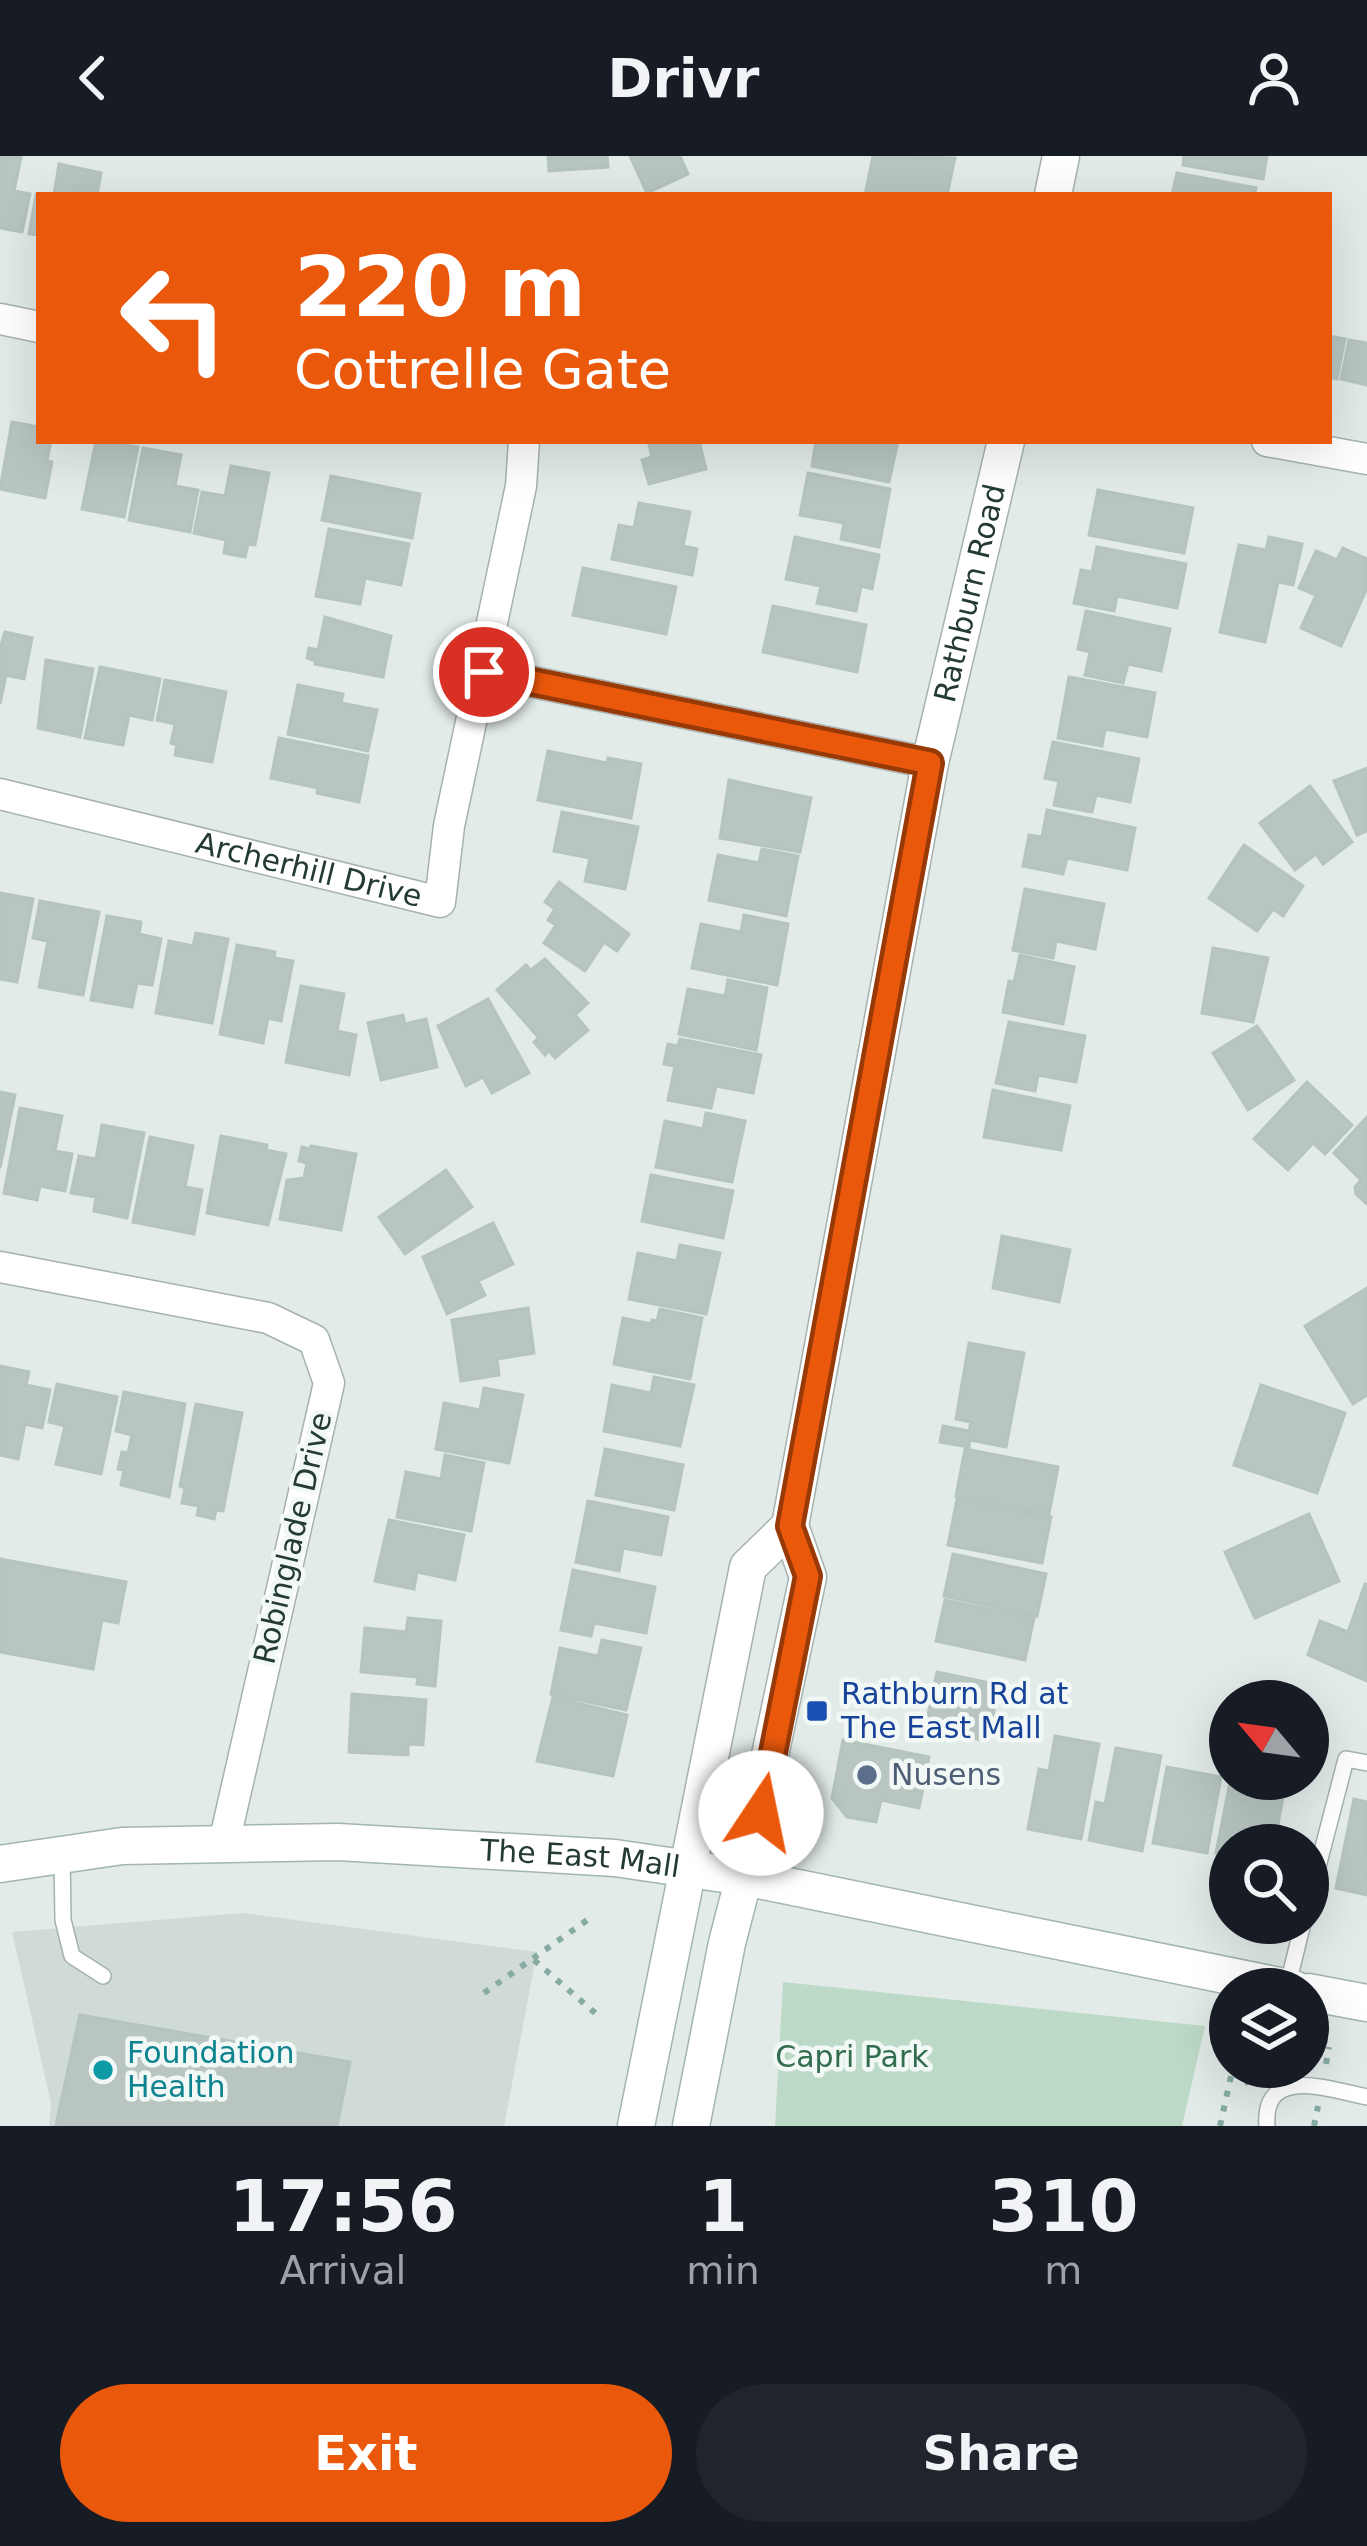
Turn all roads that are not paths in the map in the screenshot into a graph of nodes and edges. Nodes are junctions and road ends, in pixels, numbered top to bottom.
1 (1060, 156) edge
2 (1054, 192) edge
3 (0, 319) edge
4 (36, 326) edge
5 (524, 444) edge
6 (1005, 444) edge
7 (1283, 444) edge
8 (1367, 460) edge
9 (484, 672) junction
10 (930, 763) junction
11 (0, 794) edge
12 (0, 1268) edge
13 (790, 1526) junction
14 (1367, 1763) edge
15 (1329, 1824) edge
16 (224, 1843) junction
17 (62, 1855) junction
18 (0, 1864) edge
19 (688, 1868) junction
20 (744, 1877) junction
21 (1209, 1972) edge
22 (104, 1976) dead end
23 (1329, 1996) edge
24 (1367, 2003) edge
25 (1367, 2097) edge
26 (636, 2126) edge
27 (691, 2126) edge
28 (1267, 2126) edge

1 - 2 main road
3 - 4 street
5 - 9 street, Archerhill Drive
6 - 10 main road, Rathburn Road
7 - 8 street
9 - 10 street
9 - 11 street, Archerhill Drive
10 - 13 main road, Rathburn Road
12 - 16 street, Robinglade Drive
13 - 19 main road
13 - 20 main road, Rathburn Road
14 - 15 lane
16 - 17 main road, The East Mall
16 - 19 main road, The East Mall
17 - 18 main road, The East Mall
17 - 22 lane
19 - 20 main road, The East Mall
19 - 26 main road
20 - 21 main road, The East Mall
20 - 27 main road, Rathburn Road
23 - 24 main road
25 - 28 lane

